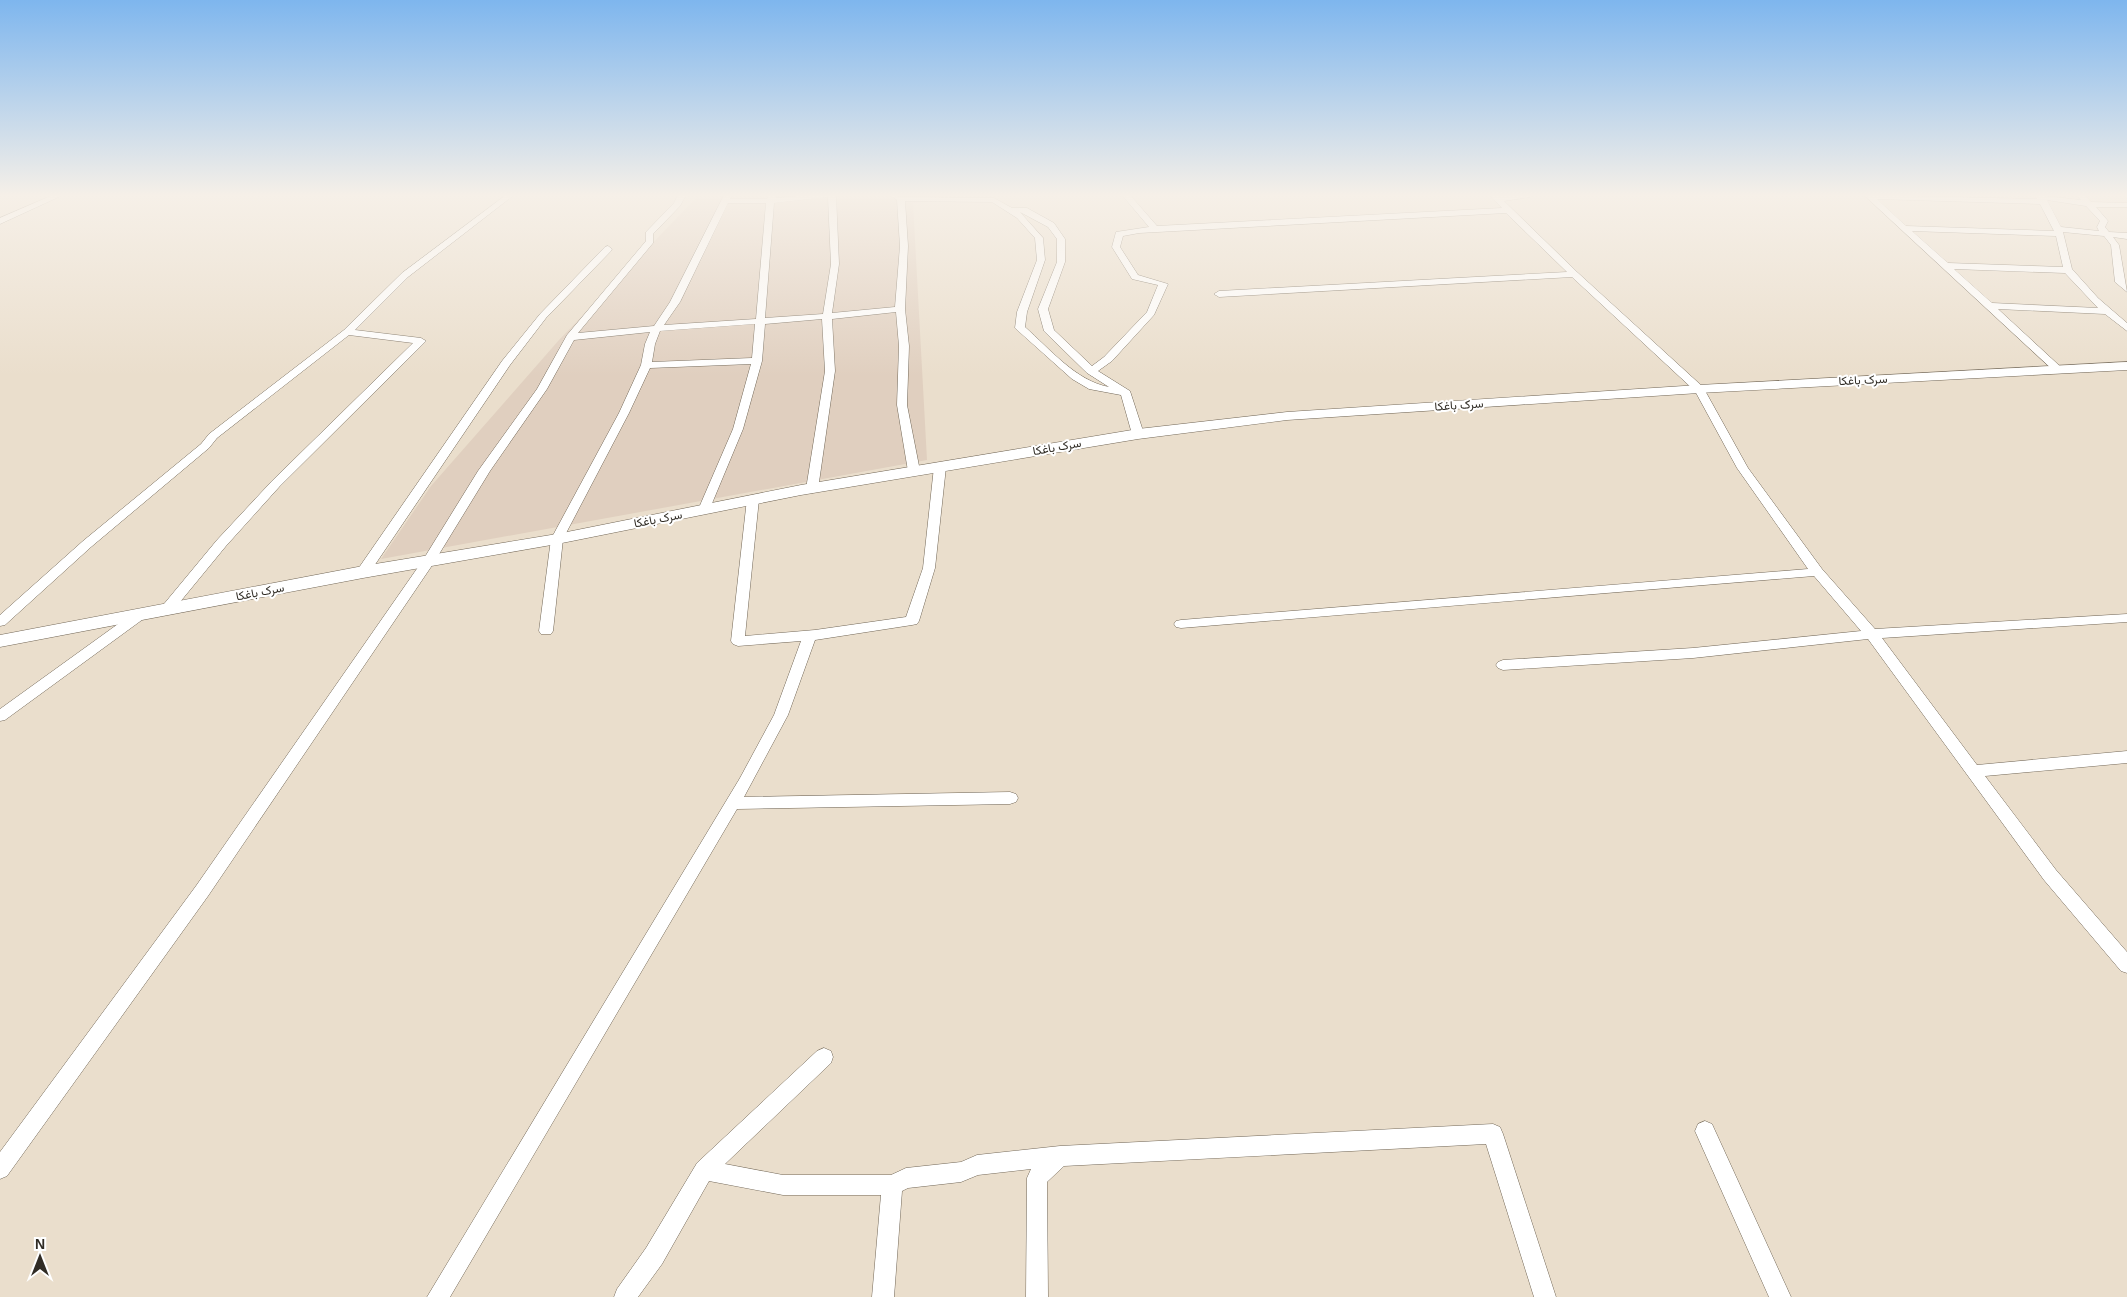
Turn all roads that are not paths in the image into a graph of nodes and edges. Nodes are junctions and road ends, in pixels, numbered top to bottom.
1 (430, 256) edge
2 (601, 256) edge
3 (638, 256) edge
4 (698, 256) edge
5 (766, 256) edge
6 (835, 256) edge
7 (903, 256) edge
8 (1041, 256) edge
9 (1061, 256) edge
10 (1121, 256) edge
11 (1555, 256) edge
12 (1935, 256) edge
13 (2064, 256) edge
14 (2116, 256) edge
15 (1946, 266) junction
16 (2068, 270) junction
17 (1574, 274) junction
18 (2127, 290) edge
19 (1219, 294) dead end
20 (1989, 306) junction
21 (900, 309) junction
22 (2106, 311) junction
23 (827, 317) junction
24 (760, 320) junction
25 (657, 328) junction
26 (2127, 328) edge
27 (346, 332) junction
28 (570, 337) junction
29 (757, 361) junction
30 (646, 365) junction
31 (2127, 366) edge
32 (2058, 369) junction
33 (1091, 371) junction
34 (1698, 389) junction
35 (1126, 393) junction
36 (1138, 434) junction
37 (940, 467) junction
38 (914, 471) junction
39 (812, 489) junction
40 (753, 499) junction
41 (704, 510) junction
42 (557, 538) junction
43 (429, 561) junction
44 (363, 572) junction
45 (1817, 572) junction
46 (166, 610) junction
47 (141, 614) junction
48 (2127, 618) edge
49 (0, 622) edge
50 (1181, 624) dead end
51 (546, 631) dead end
52 (1872, 634) junction
53 (807, 635) junction
54 (0, 641) edge
55 (1503, 665) dead end
56 (0, 716) edge
57 (2127, 757) edge
58 (1974, 771) junction
59 (1010, 798) dead end
60 (733, 803) junction
61 (2127, 965) edge
62 (824, 1057) dead end
63 (1705, 1131) dead end
64 (1060, 1156) junction
65 (0, 1169) edge
66 (704, 1170) junction
67 (892, 1185) junction
68 (438, 1297) edge
69 (625, 1297) edge
70 (883, 1297) edge
71 (1038, 1297) edge
72 (1545, 1297) edge
73 (1780, 1297) edge

1 - 27 street
2 - 44 street
3 - 28 street
4 - 25 street
5 - 24 street
6 - 23 street
7 - 21 street
8 - 35 street
9 - 33 street
10 - 33 street
11 - 17 street
12 - 15 street
13 - 16 street
14 - 18 street
15 - 16 street
15 - 20 street
16 - 22 street
17 - 19 street
17 - 34 street
20 - 22 street
20 - 32 street
21 - 23 street
21 - 38 street
22 - 26 street
23 - 24 street
23 - 39 street
24 - 25 street
24 - 29 street
25 - 28 street
25 - 30 street
27 - 46 street
27 - 49 street
28 - 43 street
29 - 30 street
29 - 41 street
30 - 42 street
31 - 32 street, سرک باغکا
32 - 34 street, سرک باغکا
33 - 35 street
34 - 36 street, سرک باغکا
34 - 45 street
35 - 36 street
36 - 37 street, سرک باغکا
37 - 38 street, سرک باغکا
37 - 53 street
38 - 39 street, سرک باغکا
39 - 40 street, سرک باغکا
40 - 41 street, سرک باغکا
40 - 53 street
41 - 42 street, سرک باغکا
42 - 43 street, سرک باغکا
42 - 51 street
43 - 44 street, سرک باغکا
43 - 65 street
44 - 46 street, سرک باغکا
45 - 50 street
45 - 52 street
46 - 47 street, سرک باغکا
47 - 54 street, سرک باغکا
47 - 56 street
48 - 52 street
52 - 55 street
52 - 58 street
53 - 60 street
57 - 58 street
58 - 61 street
59 - 60 street
60 - 68 street
62 - 66 street
63 - 73 street
64 - 67 street
64 - 71 street
64 - 72 street
66 - 67 street
66 - 69 street
67 - 70 street

